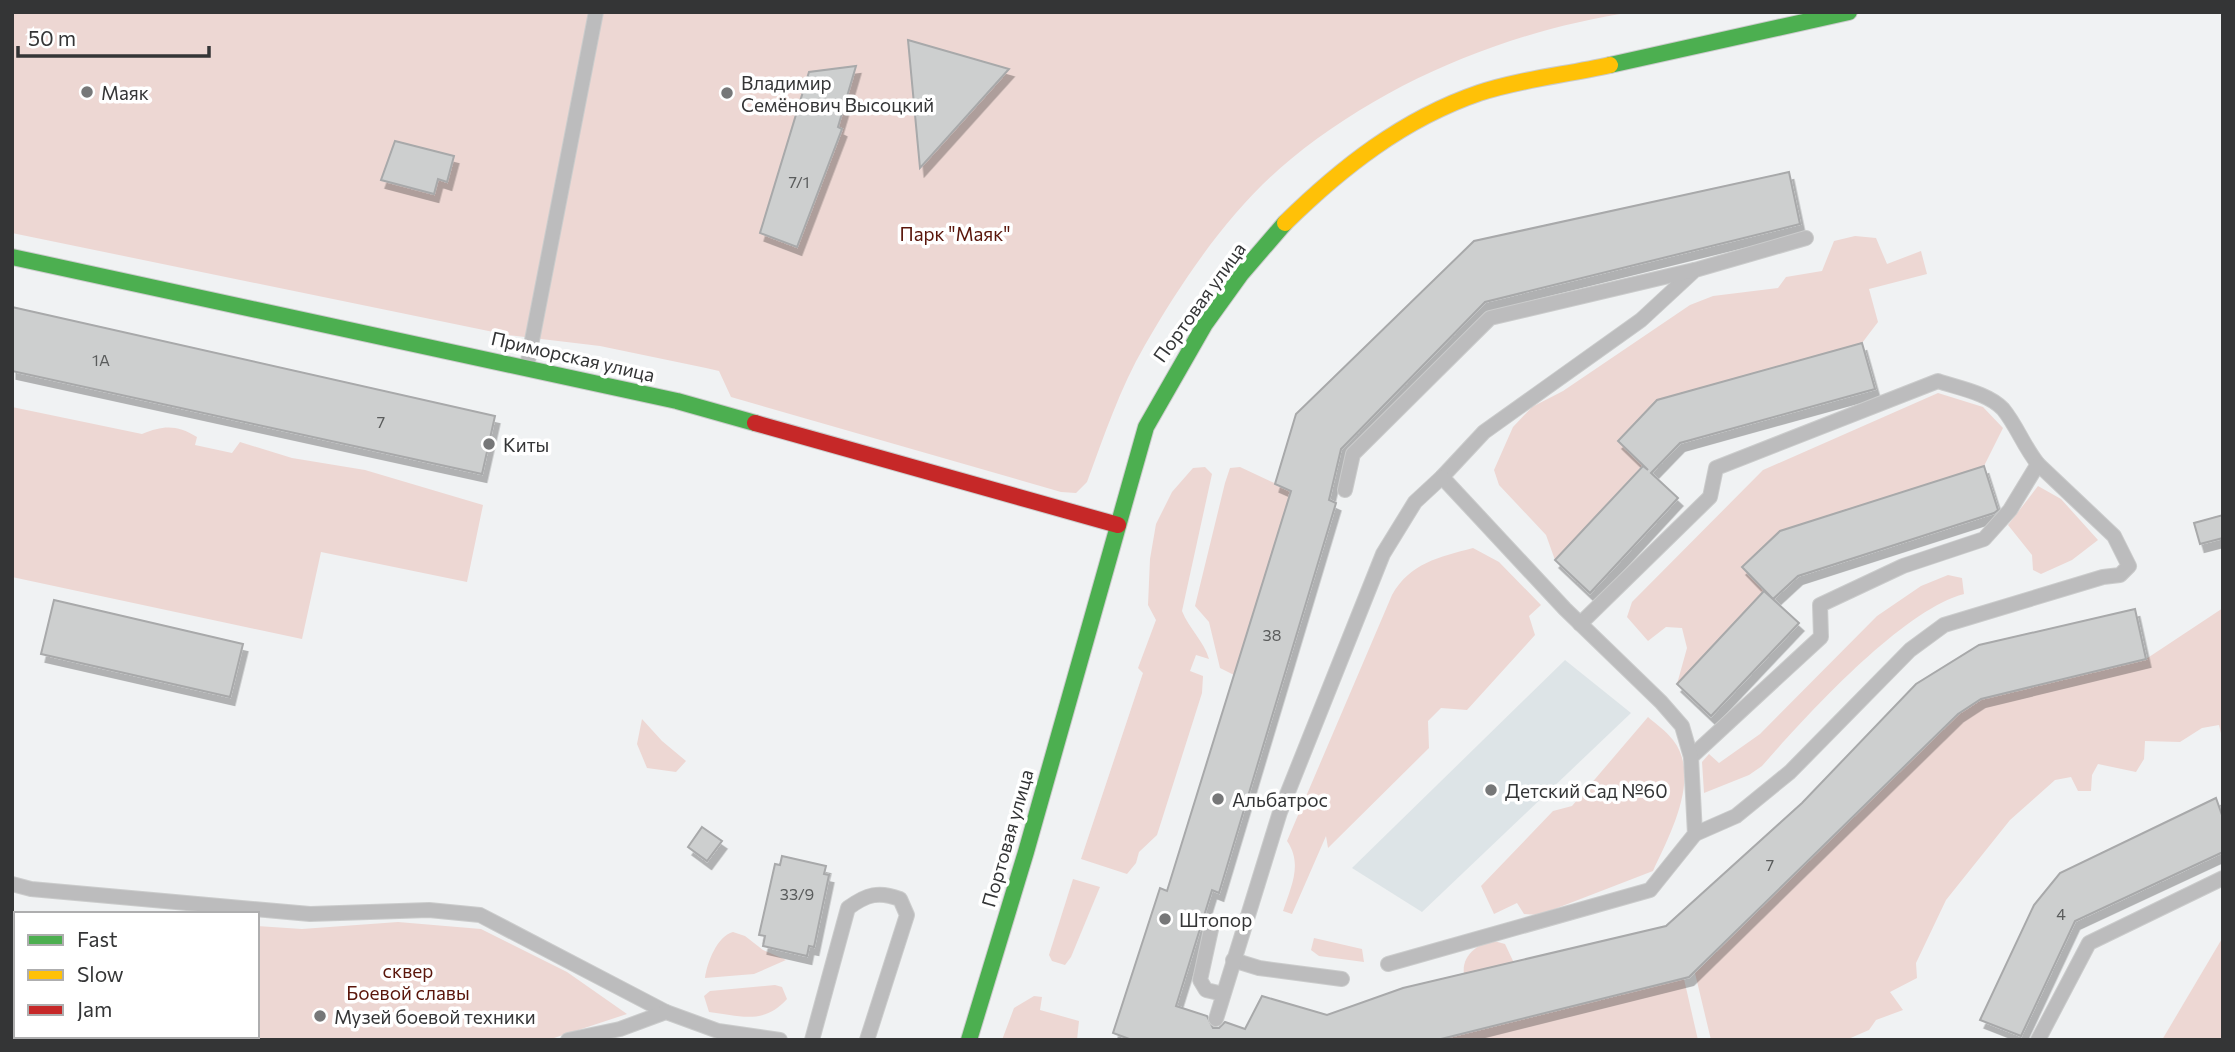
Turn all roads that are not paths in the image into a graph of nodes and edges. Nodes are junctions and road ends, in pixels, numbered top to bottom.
1 (596, 12) edge
2 (1849, 12) edge
3 (1806, 238) dead end
4 (12, 257) edge
5 (1695, 270) junction
6 (527, 367) junction
7 (2038, 464) junction
8 (1442, 477) junction
9 (1345, 490) dead end
10 (1118, 525) junction
11 (1580, 624) junction
12 (1691, 757) junction
13 (1695, 834) junction
14 (2223, 878) edge
15 (12, 884) edge
16 (137, 898) junction
17 (141, 912) edge
18 (1212, 925) dead end
19 (1233, 960) junction
20 (1388, 964) dead end
21 (1342, 979) dead end
22 (1223, 994) junction
23 (666, 1012) junction
24 (1216, 1019) dead end
25 (568, 1040) edge
26 (780, 1040) edge
27 (812, 1040) edge
28 (867, 1040) edge
29 (969, 1040) edge
30 (2038, 1040) edge

1 - 6 lane
2 - 10 street, Портовая улица
3 - 5 lane
4 - 6 street, Приморская улица
5 - 8 lane
5 - 9 lane
6 - 10 street, Приморская улица
7 - 11 lane
7 - 12 lane
7 - 13 lane
8 - 11 lane
8 - 19 lane
10 - 29 street, Портовая улица
11 - 12 lane
12 - 13 lane
13 - 20 lane
14 - 30 lane
15 - 16 lane
16 - 17 lane
16 - 23 lane
18 - 22 lane
19 - 21 lane
19 - 22 lane
22 - 24 lane
23 - 25 lane
23 - 26 lane
27 - 28 lane

